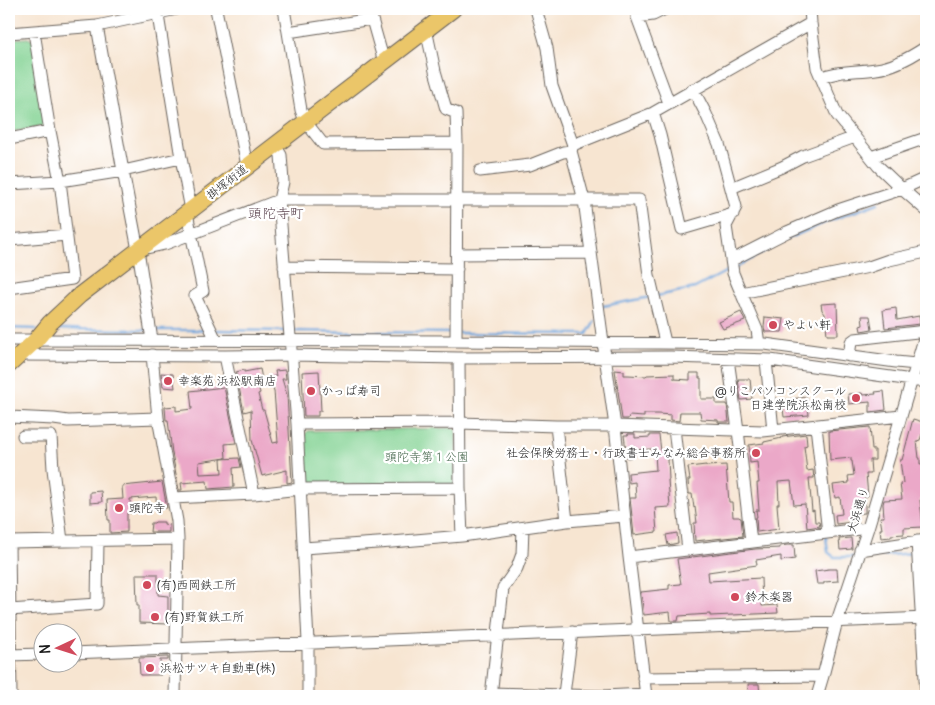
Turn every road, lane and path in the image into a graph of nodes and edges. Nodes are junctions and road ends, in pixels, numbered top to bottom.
1 (177, 9) edge
2 (216, 9) edge
3 (284, 9) edge
4 (453, 9) edge
5 (536, 9) edge
6 (665, 9) edge
7 (810, 9) edge
8 (157, 11) edge
9 (370, 14) edge
10 (433, 19) edge
11 (811, 23) junction
12 (97, 26) junction
13 (34, 32) junction
14 (288, 32) junction
15 (9, 34) edge
16 (926, 46) edge
17 (384, 62) junction
18 (821, 78) junction
19 (693, 89) junction
20 (669, 103) junction
21 (652, 112) junction
22 (305, 121) junction
23 (50, 131) junction
24 (855, 137) junction
25 (9, 138) edge
26 (926, 138) edge
27 (457, 143) junction
28 (275, 145) junction
29 (572, 148) junction
30 (870, 157) junction
31 (181, 158) junction
32 (248, 166) junction
33 (122, 170) junction
34 (480, 171) dead end
35 (926, 178) edge
36 (60, 181) junction
37 (9, 184) edge
38 (731, 188) junction
39 (902, 189) junction
40 (279, 200) junction
41 (458, 200) junction
42 (584, 200) junction
43 (926, 210) edge
44 (189, 212) junction
45 (732, 214) junction
46 (192, 234) junction
47 (67, 235) junction
48 (9, 240) edge
49 (138, 250) junction
50 (926, 252) edge
51 (591, 253) junction
52 (457, 254) junction
53 (732, 260) junction
54 (284, 267) junction
55 (457, 269) junction
56 (72, 280) junction
57 (9, 288) edge
58 (740, 293) junction
59 (80, 295) junction
60 (926, 332) edge
61 (9, 340) edge
62 (36, 340) junction
63 (152, 340) junction
64 (216, 340) junction
65 (290, 340) junction
66 (456, 341) junction
67 (602, 342) junction
68 (664, 342) junction
69 (759, 344) junction
70 (152, 355) junction
71 (291, 355) junction
72 (225, 356) junction
73 (849, 356) junction
74 (12, 358) edge
75 (459, 358) junction
76 (605, 358) junction
77 (728, 359) junction
78 (766, 360) junction
79 (922, 365) edge
80 (912, 380) junction
81 (926, 382) edge
82 (901, 416) junction
83 (9, 417) edge
84 (158, 418) junction
85 (459, 423) junction
86 (297, 424) junction
87 (556, 426) junction
88 (615, 426) junction
89 (816, 426) junction
90 (674, 428) junction
91 (738, 430) junction
92 (773, 430) junction
93 (23, 436) dead end
94 (460, 488) junction
95 (300, 489) junction
96 (254, 494) junction
97 (173, 498) junction
98 (624, 516) junction
99 (567, 522) junction
100 (523, 528) junction
101 (868, 528) junction
102 (828, 533) junction
103 (462, 536) junction
104 (98, 540) junction
105 (178, 540) junction
106 (922, 540) edge
107 (62, 541) junction
108 (9, 542) edge
109 (750, 542) junction
110 (303, 548) junction
111 (688, 550) junction
112 (860, 550) junction
113 (628, 557) junction
114 (9, 610) edge
115 (924, 618) edge
116 (837, 622) junction
117 (638, 629) junction
118 (572, 632) junction
119 (498, 636) junction
120 (308, 642) junction
121 (176, 648) junction
122 (82, 652) edge
123 (32, 654) edge
124 (10, 655) edge
125 (823, 676) junction
126 (643, 678) junction
127 (491, 695) edge
128 (565, 695) edge
129 (646, 695) edge
130 (11, 696) edge
131 (175, 696) edge
132 (308, 696) edge
133 (817, 696) edge
134 (926, 696) edge

1 - 8 street
2 - 32 street
3 - 14 street
4 - 10 highway, 掛塚街道
5 - 29 street
6 - 20 street
7 - 11 street
8 - 12 street
8 - 31 street
9 - 14 street
9 - 17 street
10 - 17 highway, 掛塚街道
10 - 27 street
11 - 18 street
11 - 19 street
12 - 13 street
12 - 33 street
13 - 15 street
13 - 23 street
14 - 22 street
16 - 18 street
17 - 22 highway, 掛塚街道
18 - 24 street
19 - 20 street
19 - 38 street
20 - 21 street
21 - 29 street
21 - 45 street
22 - 27 street
22 - 28 highway, 掛塚街道
23 - 25 street
23 - 36 street
24 - 30 street
24 - 38 street
26 - 30 street
27 - 41 street
28 - 32 highway, 掛塚街道
28 - 40 street
29 - 34 street
29 - 42 street
30 - 39 street
31 - 33 street
31 - 44 street
32 - 44 highway, 掛塚街道
33 - 36 street
33 - 49 street
35 - 39 street
36 - 37 street
36 - 47 street
38 - 45 street
39 - 43 street
39 - 53 street
40 - 41 street
40 - 46 street
40 - 54 street
41 - 42 street
41 - 52 street
42 - 51 street
42 - 68 street
44 - 46 street
44 - 49 highway, 掛塚街道
45 - 53 street
46 - 49 street
46 - 64 street
47 - 48 street
47 - 56 street
49 - 59 highway, 掛塚街道
49 - 63 street
50 - 58 street
51 - 52 street
51 - 67 street
52 - 55 street
53 - 58 street
54 - 55 street
54 - 65 street
55 - 66 street
56 - 57 street
56 - 59 street
58 - 69 street
59 - 62 highway, 掛塚街道
60 - 73 street
60 - 79 street, 大浜通り
61 - 62 street
62 - 63 street
62 - 74 highway, 掛塚街道
63 - 64 street
64 - 65 street
65 - 66 street
65 - 71 street
66 - 67 street
67 - 68 street
67 - 76 street
68 - 69 street
69 - 73 street
70 - 72 street
70 - 74 street
70 - 84 street
71 - 72 street
71 - 75 street
71 - 86 street
72 - 96 street
73 - 79 street
75 - 76 street
75 - 85 street
76 - 77 street
76 - 88 street
77 - 78 street
77 - 91 street
78 - 80 street
78 - 92 street
79 - 80 street, 大浜通り
80 - 81 street
80 - 82 street, 大浜通り
82 - 89 street
82 - 101 street, 大浜通り
83 - 84 street
84 - 97 street
85 - 86 street
85 - 87 street
85 - 94 street
86 - 95 street
87 - 88 street
87 - 99 street
88 - 90 street
88 - 98 street
89 - 92 street
89 - 102 street
90 - 91 street
90 - 111 street
91 - 92 street
91 - 109 street
93 - 107 street
94 - 95 street
94 - 103 street
95 - 96 street
95 - 110 street
96 - 97 street
97 - 105 street
98 - 99 street
98 - 113 street
99 - 100 street
100 - 103 street
100 - 119 street
101 - 102 street
101 - 112 street, 大浜通り
102 - 109 street
103 - 110 street
104 - 105 street
104 - 107 street
104 - 114 street
105 - 121 street
106 - 112 street
106 - 115 street
107 - 108 street
108 - 114 street
109 - 111 street
110 - 120 street
111 - 113 street
112 - 116 street, 大浜通り
113 - 117 street
114 - 124 street
115 - 116 street
115 - 134 street
116 - 117 street
116 - 125 street, 大浜通り
117 - 118 street
117 - 126 street
118 - 119 street
118 - 128 street
119 - 120 street
119 - 127 street
120 - 121 street
120 - 132 street
121 - 122 street
121 - 131 street
123 - 124 street
124 - 130 street
125 - 126 street
125 - 133 street, 大浜通り
126 - 129 street
127 - 128 street
128 - 129 street

